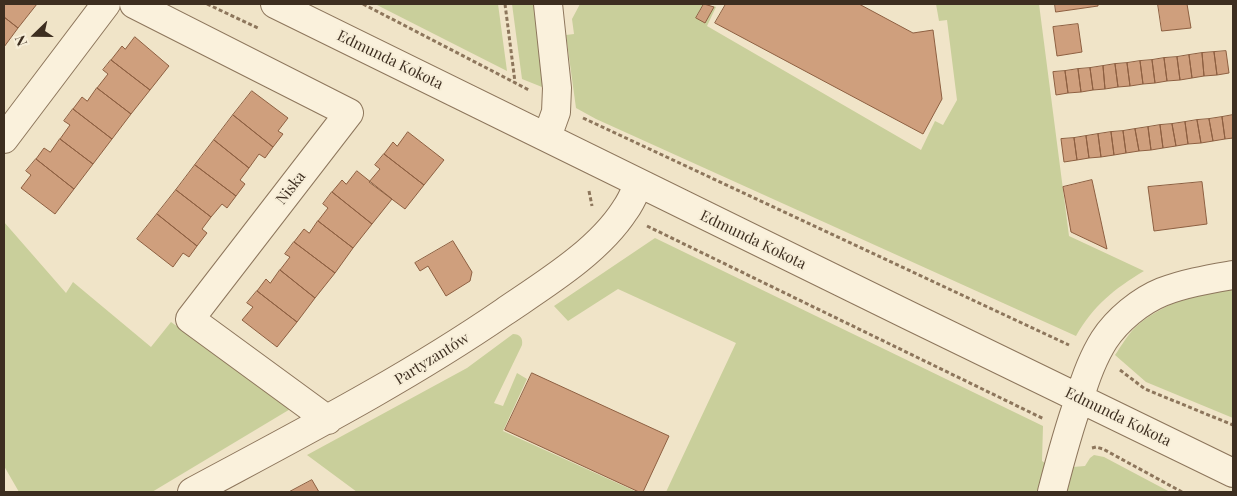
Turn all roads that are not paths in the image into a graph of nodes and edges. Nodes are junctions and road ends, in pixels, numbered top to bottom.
1 (106, 4) edge
2 (134, 4) edge
3 (275, 4) edge
4 (548, 4) edge
5 (546, 137) junction
6 (4, 139) edge
7 (638, 183) junction
8 (1233, 275) edge
9 (1079, 398) junction
10 (328, 420) junction
11 (1233, 472) edge
12 (206, 489) edge
13 (1052, 492) edge

1 - 6 street
2 - 10 street, Niska
3 - 5 street, Edmunda Kokota
4 - 5 street
5 - 7 street, Edmunda Kokota
7 - 9 street, Edmunda Kokota
7 - 10 street, Partyzantów
8 - 9 street
9 - 11 street, Edmunda Kokota
9 - 13 street
10 - 12 street, Partyzantów

